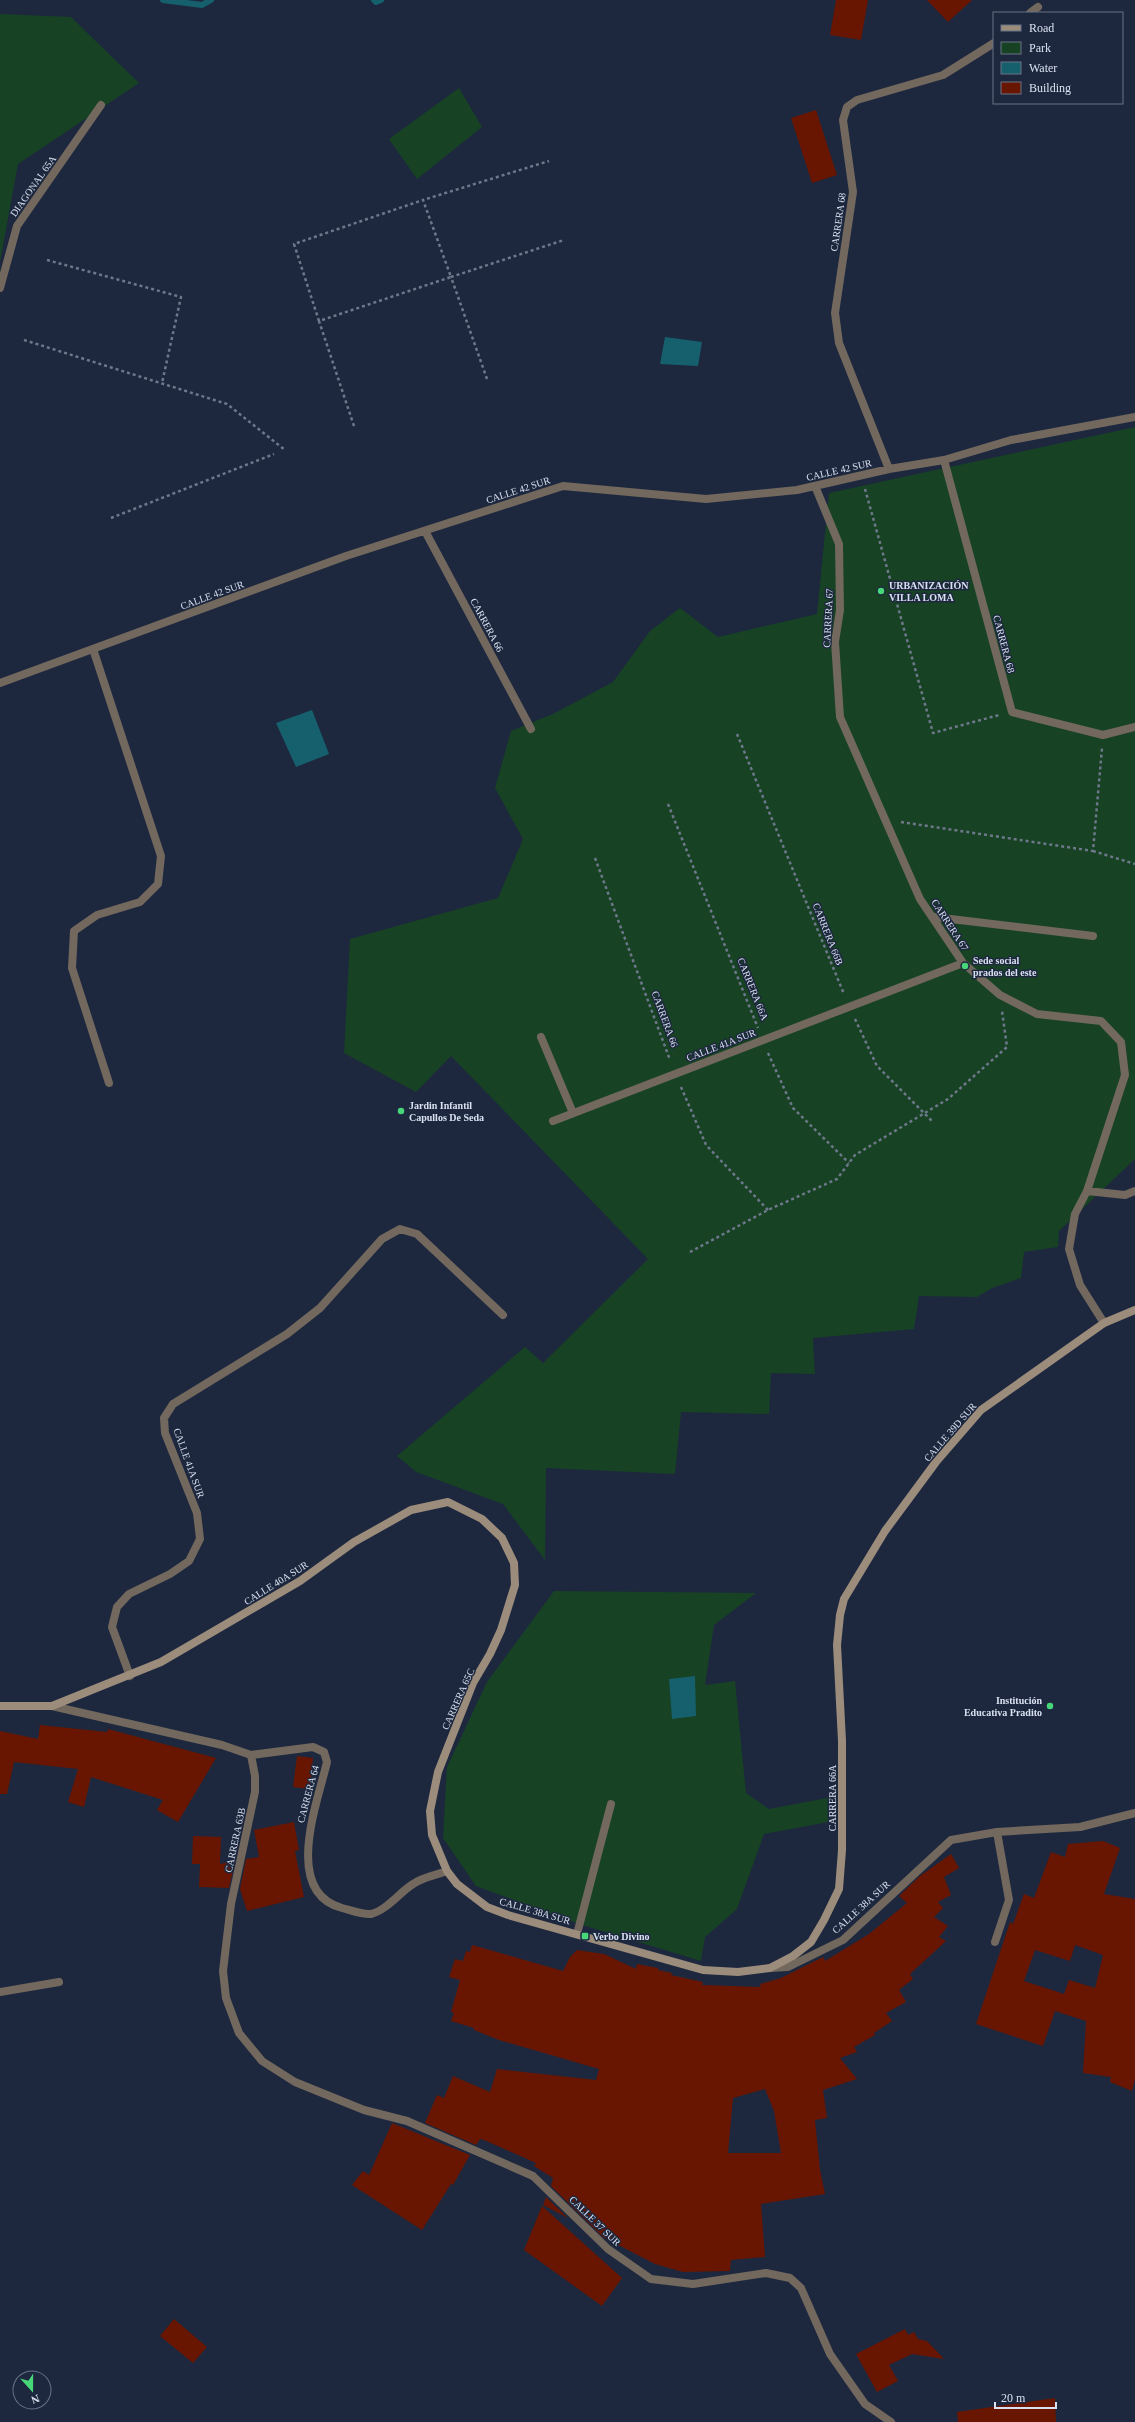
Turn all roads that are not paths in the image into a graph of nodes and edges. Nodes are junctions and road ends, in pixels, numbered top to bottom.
1 (1038, 7) dead end
2 (1031, 12) edge
3 (993, 44) edge
4 (101, 105) dead end
5 (0, 288) edge
6 (1135, 416) edge
7 (944, 460) junction
8 (889, 469) junction
9 (815, 486) junction
10 (425, 531) junction
11 (93, 649) junction
12 (0, 683) edge
13 (1135, 727) edge
14 (531, 729) dead end
15 (934, 917) junction
16 (1094, 936) dead end
17 (963, 963) junction
18 (541, 1037) dead end
19 (109, 1083) dead end
20 (573, 1113) junction
21 (553, 1121) dead end
22 (1087, 1191) junction
23 (1135, 1191) edge
24 (1135, 1310) edge
25 (503, 1315) dead end
26 (1104, 1323) junction
27 (502, 1538) joint
28 (844, 1599) joint
29 (130, 1676) junction
30 (0, 1706) edge
31 (52, 1706) junction
32 (251, 1755) junction
33 (612, 1804) dead end
34 (1135, 1813) edge
35 (997, 1832) junction
36 (447, 1871) junction
37 (577, 1934) junction
38 (995, 1942) dead end
39 (770, 1968) junction
40 (59, 1982) dead end
41 (0, 1992) edge
42 (364, 2110) joint
43 (891, 2422) edge

1 - 2 street
3 - 8 street, CARRERA 68
4 - 5 street, DIAGONAL 65A
6 - 7 street, CALLE 42 SUR
7 - 8 street, CALLE 42 SUR
7 - 13 street, CARRERA 68
8 - 9 street, CALLE 42 SUR
9 - 10 street, CALLE 42 SUR
9 - 15 street, CARRERA 67
10 - 11 street, CALLE 42 SUR
10 - 14 street, CARRERA 66
11 - 12 street, CALLE 42 SUR
11 - 19 street
15 - 16 street
15 - 17 street, CARRERA 67
17 - 20 street, CALLE 41A SUR
17 - 22 street, CARRERA 67
18 - 20 street
20 - 21 street, CALLE 41A SUR
22 - 23 street
22 - 26 street, CARRERA 67
24 - 26 main road, CALLE 39D SUR
25 - 29 street, CALLE 41A SUR
26 - 28 main road, CALLE 39D SUR
27 - 29 main road, CALLE 40A SUR
27 - 36 main road, CARRERA 65C
28 - 39 main road, CARRERA 66A
29 - 31 main road, CALLE 40A SUR
30 - 31 main road
31 - 32 street
32 - 36 street, CARRERA 64
32 - 42 street, CARRERA 63B
33 - 37 street
34 - 35 street, CALLE 38A SUR
35 - 38 street
35 - 39 street, CALLE 38A SUR
36 - 37 main road, CALLE 38A SUR
37 - 39 main road, CALLE 38A SUR
40 - 41 street
42 - 43 street, CALLE 37 SUR

